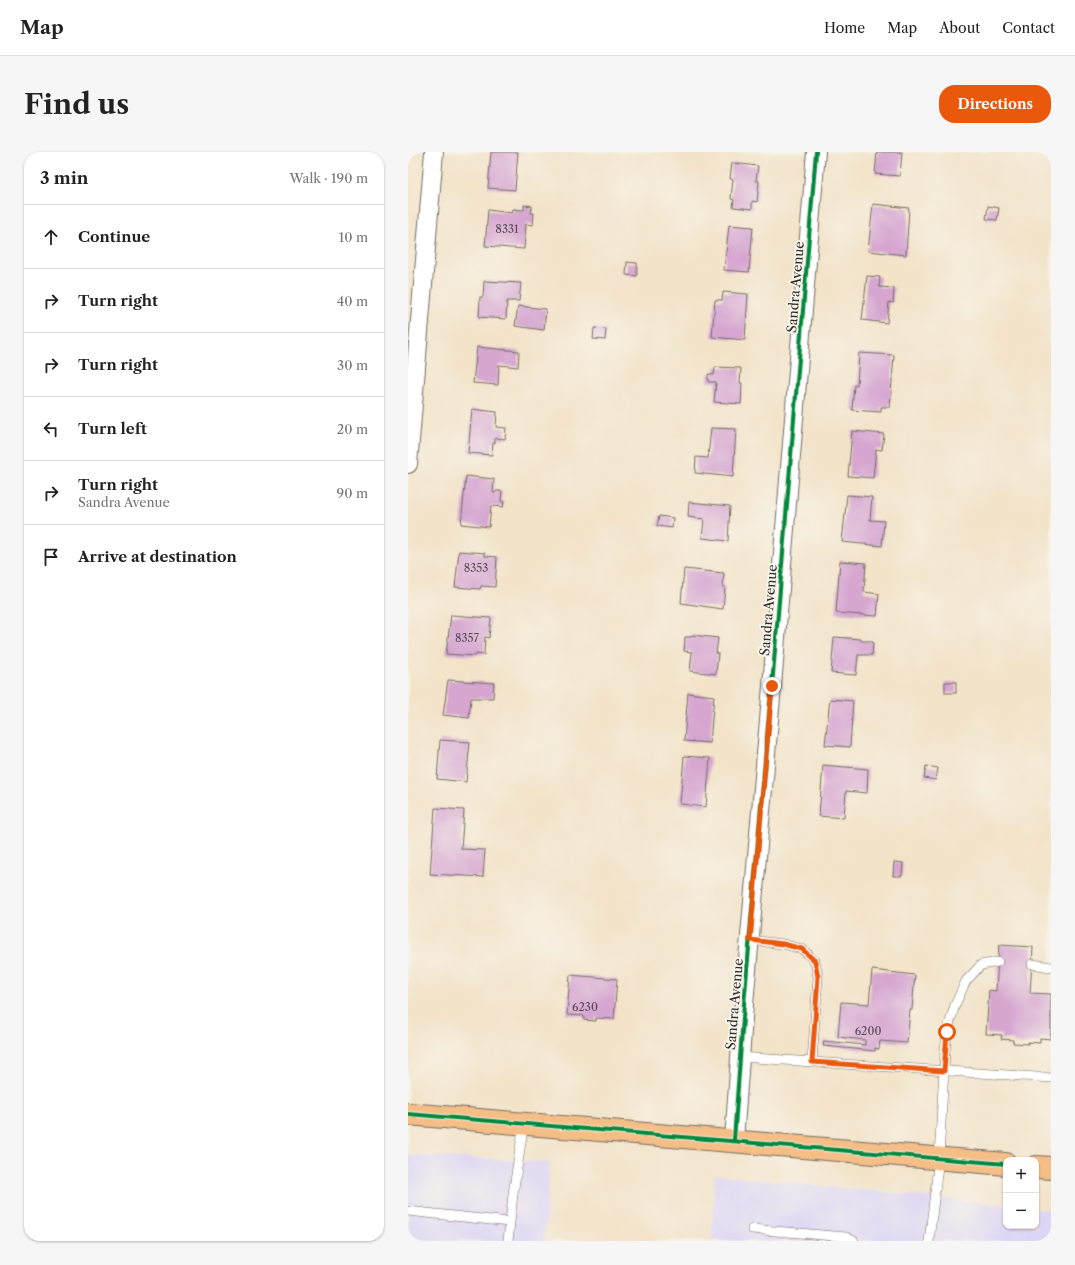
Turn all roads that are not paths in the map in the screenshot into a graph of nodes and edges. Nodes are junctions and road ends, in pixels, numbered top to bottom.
1 (434, 152) edge
2 (816, 152) edge
3 (408, 464) edge
4 (750, 940) junction
5 (998, 962) dead end
6 (1032, 964) dead end
7 (1051, 967) edge
8 (740, 1057) junction
9 (812, 1062) junction
10 (944, 1071) junction
11 (1051, 1078) edge
12 (408, 1114) edge
13 (524, 1123) junction
14 (734, 1140) junction
15 (939, 1158) junction
16 (1003, 1164) edge
17 (1039, 1167) edge
18 (1051, 1168) edge
19 (408, 1211) edge
20 (509, 1222) junction
21 (752, 1229) dead end
22 (508, 1241) edge
23 (854, 1241) edge
24 (929, 1241) edge

1 - 3 street
2 - 4 street, Sandra Avenue
4 - 8 street, Sandra Avenue
4 - 9 lane
5 - 10 lane
6 - 7 lane
8 - 9 lane
8 - 14 street, Sandra Avenue
9 - 10 lane
10 - 11 lane
10 - 15 lane
12 - 13 main road
13 - 14 main road
13 - 20 lane
14 - 15 main road
15 - 16 main road
15 - 24 lane
17 - 18 main road
19 - 20 lane
20 - 22 lane
21 - 23 lane

